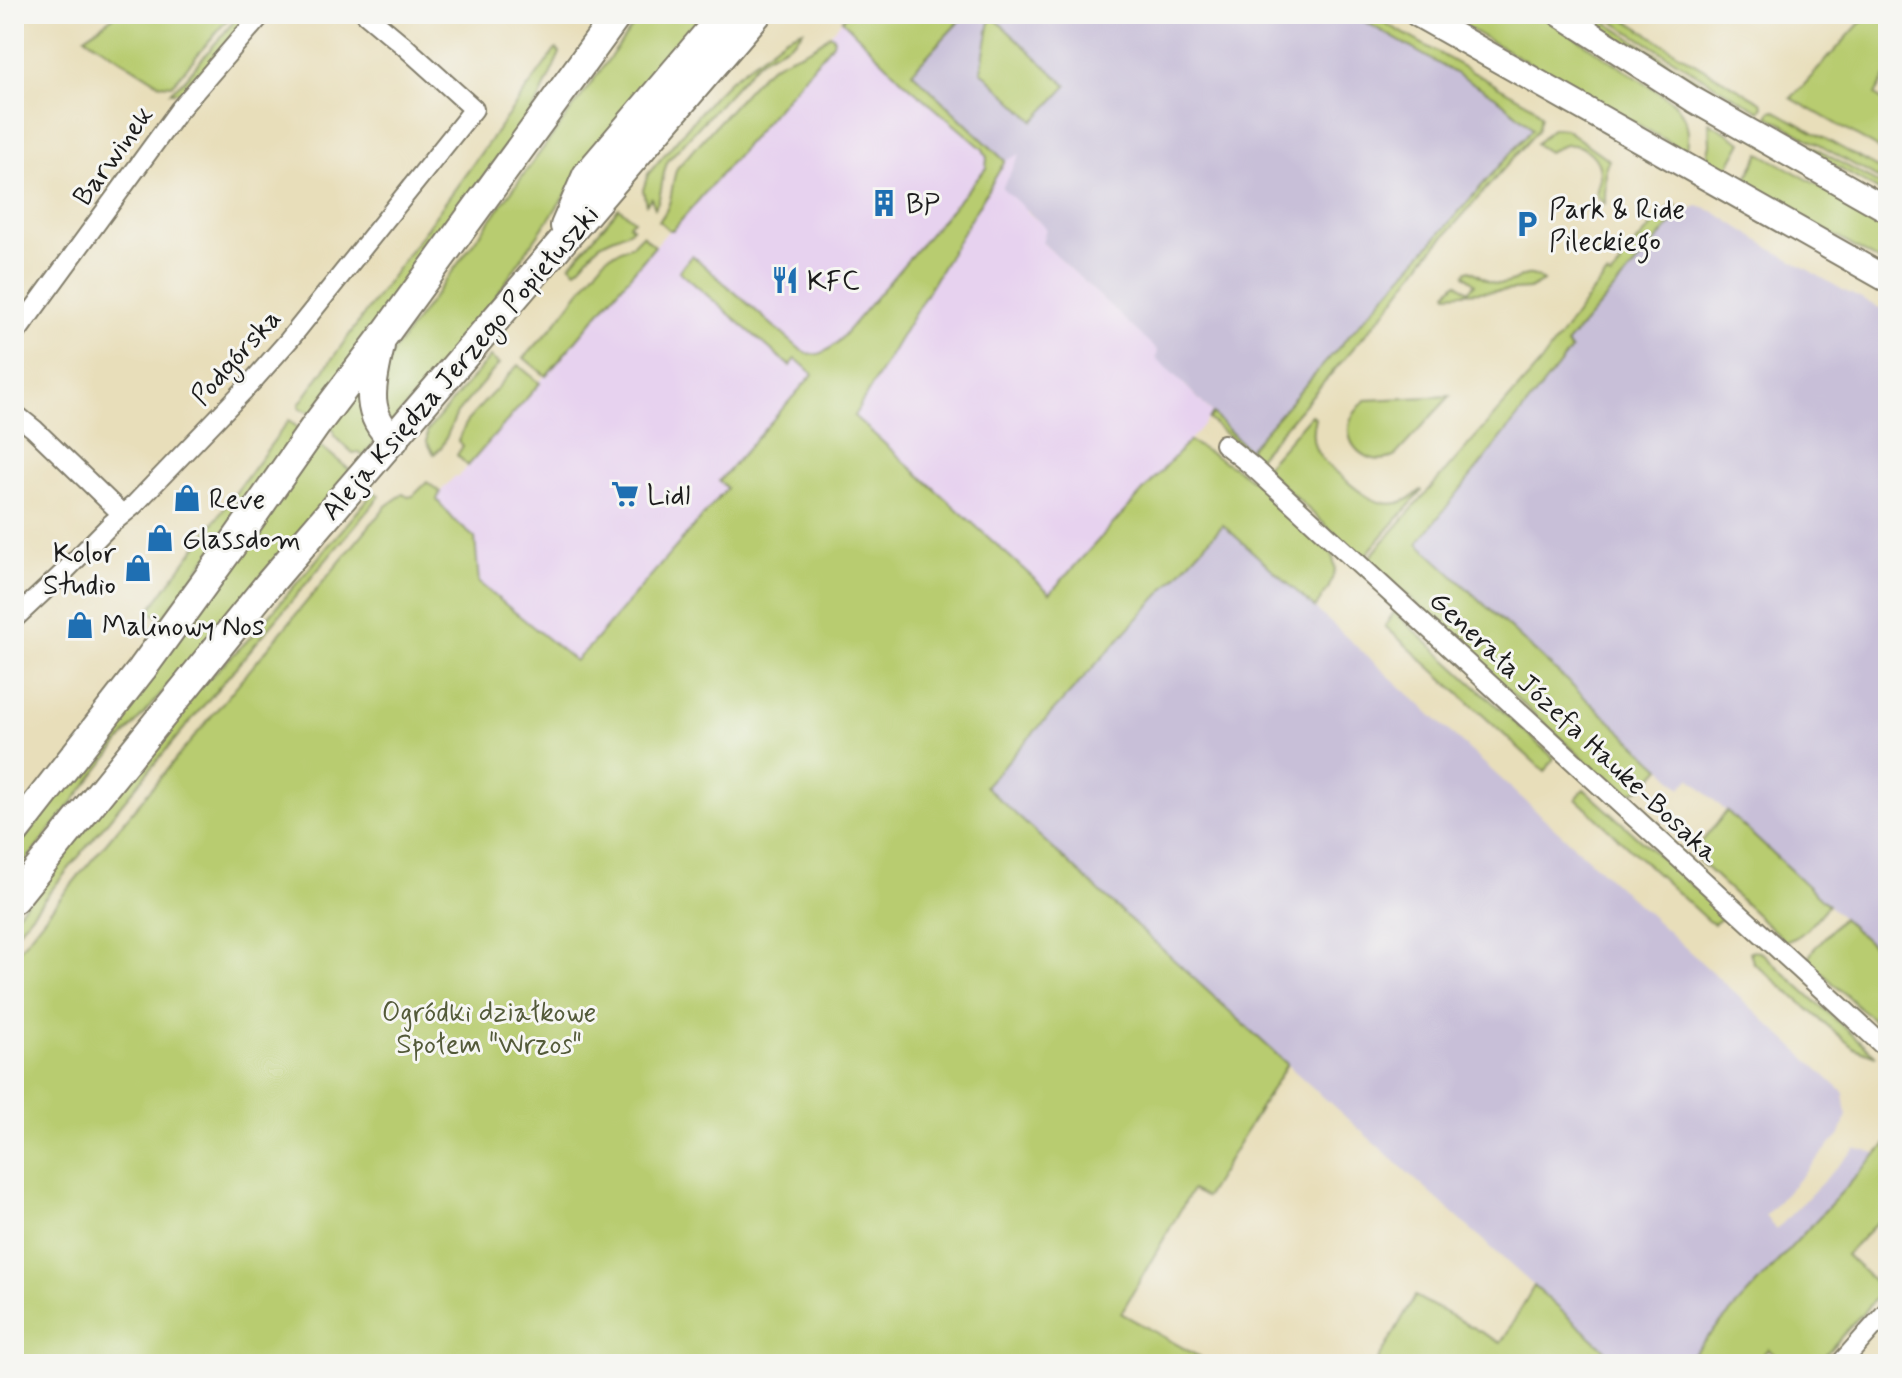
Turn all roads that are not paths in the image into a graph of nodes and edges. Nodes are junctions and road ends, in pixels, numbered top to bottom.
1 (262, 14) edge
2 (366, 14) edge
3 (618, 14) edge
4 (724, 14) edge
5 (757, 14) edge
6 (1417, 14) edge
7 (1560, 14) edge
8 (1888, 210) edge
9 (553, 252) junction
10 (1888, 280) edge
11 (14, 336) edge
12 (382, 338) junction
13 (14, 413) edge
14 (394, 440) junction
15 (1224, 444) dead end
16 (122, 514) junction
17 (14, 619) edge
18 (14, 833) edge
19 (14, 899) edge
20 (1888, 1050) edge
21 (1888, 1310) edge
22 (1840, 1364) edge

1 - 11 street, Barwinek
2 - 16 street, Podgórska
3 - 12 main road
4 - 9 main road
5 - 9 main road, Aleja Księdza Jerzego Popiełuszki
6 - 10 main road
7 - 8 main road
9 - 14 main road, Aleja Księdza Jerzego Popiełuszki
12 - 14 main road
12 - 18 main road
13 - 16 street
14 - 19 main road, Aleja Księdza Jerzego Popiełuszki
15 - 20 street, Generała Józefa Hauke-Bosaka
16 - 17 street, Podgórska
21 - 22 street

